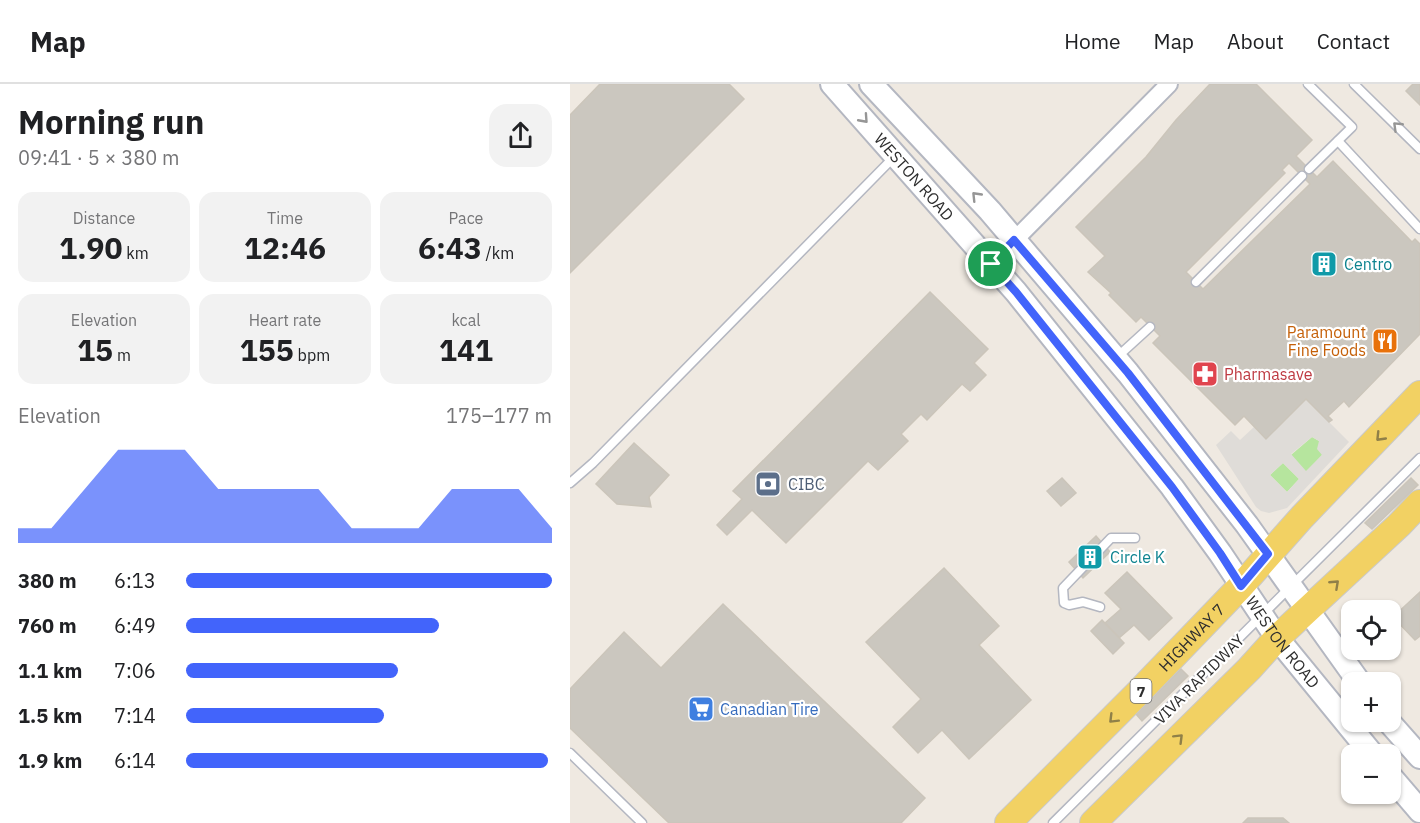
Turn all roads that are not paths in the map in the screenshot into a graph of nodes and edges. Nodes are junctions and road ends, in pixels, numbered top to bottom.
1 (832, 84) edge
2 (871, 84) edge
3 (1169, 84) edge
4 (1308, 84) edge
5 (1354, 84) edge
6 (1338, 141) junction
7 (1420, 149) edge
8 (896, 155) junction
9 (1420, 229) edge
10 (1014, 240) junction
11 (991, 264) junction
12 (1196, 282) dead end
13 (1150, 327) dead end
14 (1116, 358) junction
15 (1420, 394) edge
16 (1420, 458) edge
17 (570, 483) edge
18 (1420, 503) edge
19 (1135, 538) dead end
20 (1268, 554) junction
21 (1241, 586) junction
22 (1291, 587) junction
23 (1100, 607) dead end
24 (1308, 610) junction
25 (1262, 616) junction
26 (1277, 638) junction
27 (1352, 672) edge
28 (1398, 732) edge
29 (1364, 744) edge
30 (570, 753) edge
31 (1420, 758) edge
32 (1401, 789) edge
33 (1420, 811) edge
34 (642, 823) edge
35 (1008, 823) edge
36 (1053, 823) edge
37 (1093, 823) edge

1 -> 8 main road, WESTON ROAD
10 -> 2 main road, WESTON ROAD
3 - 10 street
4 - 6 lane
7 -> 5 lane
6 - 9 lane
6 - 12 lane
8 - 11 main road, WESTON ROAD
8 - 17 lane
10 - 11 street
10 - 14 main road, WESTON ROAD
11 - 21 main road, WESTON ROAD
13 - 14 lane
14 - 20 main road, WESTON ROAD
15 -> 20 main road, HIGHWAY 7 / 7
16 - 22 lane, VIVA RAPIDWAY
24 -> 18 main road
19 - 23 lane
20 - 21 main road, HIGHWAY 7 / 7
20 - 22 main road, WESTON ROAD
21 - 25 main road, WESTON ROAD
21 -> 35 main road, HIGHWAY 7 / 7
22 - 24 main road, WESTON ROAD
22 - 25 lane, VIVA RAPIDWAY
24 - 26 main road
24 - 27 main road, WESTON ROAD
25 - 26 main road, WESTON ROAD
25 - 36 lane, VIVA RAPIDWAY
26 - 29 main road, WESTON ROAD
37 -> 26 main road
28 - 31 main road
30 - 34 lane
32 - 33 main road

